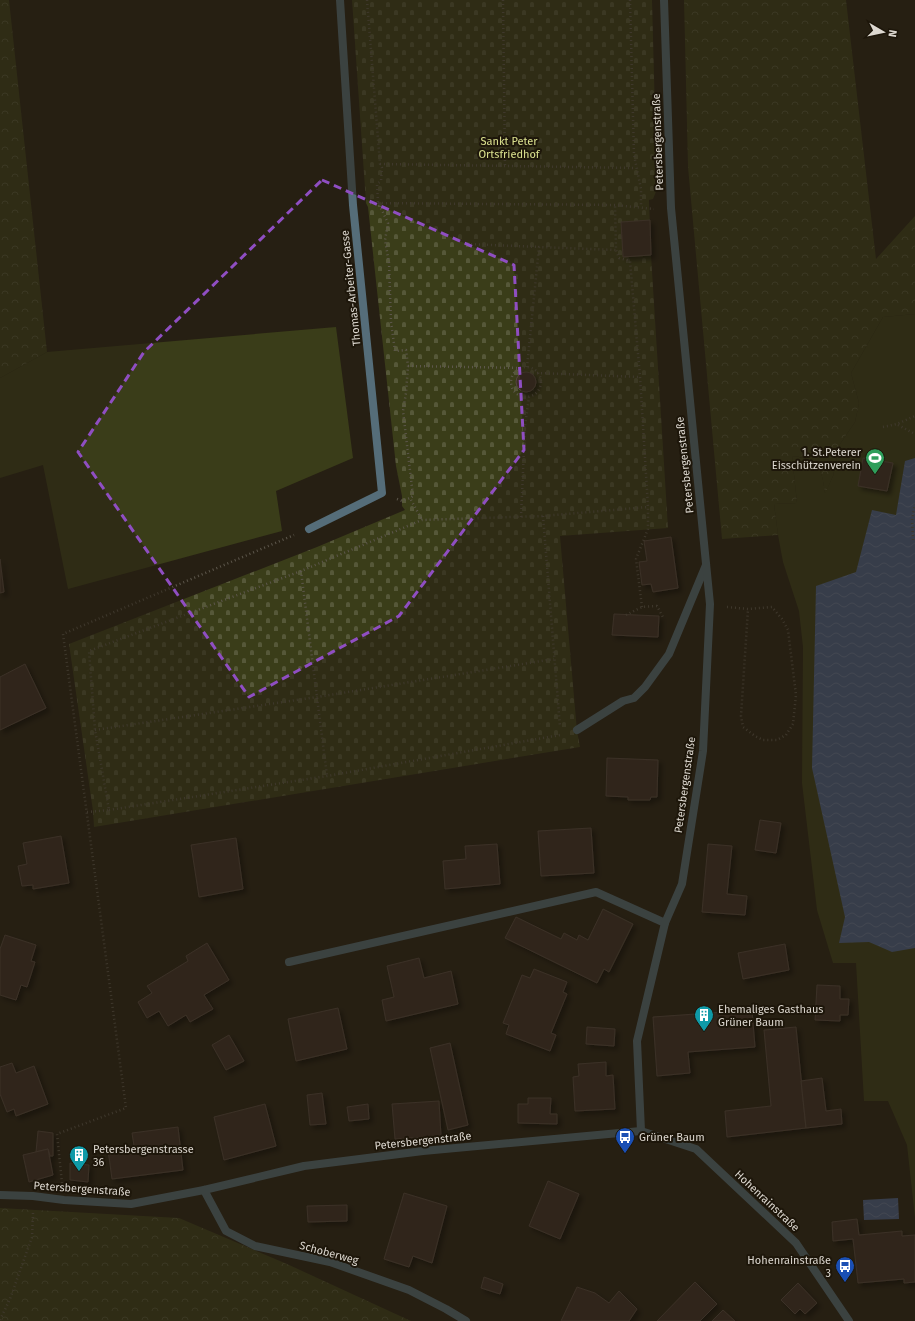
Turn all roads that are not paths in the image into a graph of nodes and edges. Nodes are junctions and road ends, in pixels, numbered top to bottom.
1 (340, 0) edge
2 (664, 0) edge
3 (309, 529) road end
4 (706, 565) junction
5 (577, 730) dead end
6 (665, 923) junction
7 (288, 962) dead end
8 (641, 1131) junction
9 (204, 1190) junction
10 (0, 1195) edge
11 (466, 1321) edge
12 (849, 1321) edge

1 - 3 street, Thomas-Arbeiter-Gasse
2 - 4 street, Petersbergenstraße
4 - 5 street
4 - 6 street, Petersbergenstraße
6 - 7 street
6 - 8 street, Petersbergenstraße
8 - 9 street, Petersbergenstraße
8 - 12 street, Hohenrainstraße
9 - 10 street, Petersbergenstraße
9 - 11 street, Schoberweg

